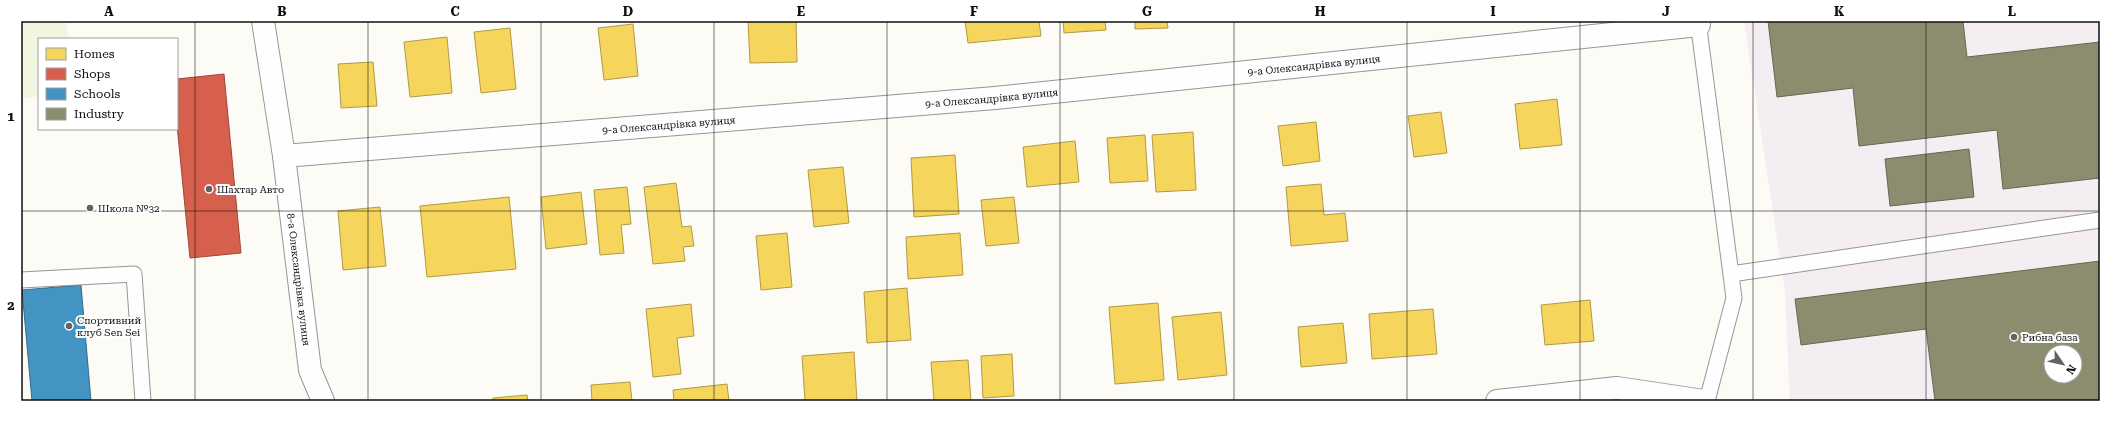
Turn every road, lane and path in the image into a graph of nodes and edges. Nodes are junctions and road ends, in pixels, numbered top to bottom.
1 (263, 21) edge
2 (1699, 23) edge
3 (284, 156) junction
4 (2100, 220) edge
5 (1731, 274) junction
6 (21, 280) edge
7 (143, 401) edge
8 (323, 401) edge
9 (1497, 401) edge
10 (1706, 401) edge

1 - 3 street, 8-а Олександрівка вулиця
2 - 3 street, 9-а Олександрівка вулиця
2 - 5 lane
3 - 8 street, 8-а Олександрівка вулиця
4 - 5 lane
5 - 10 lane
6 - 7 lane
9 - 10 street

